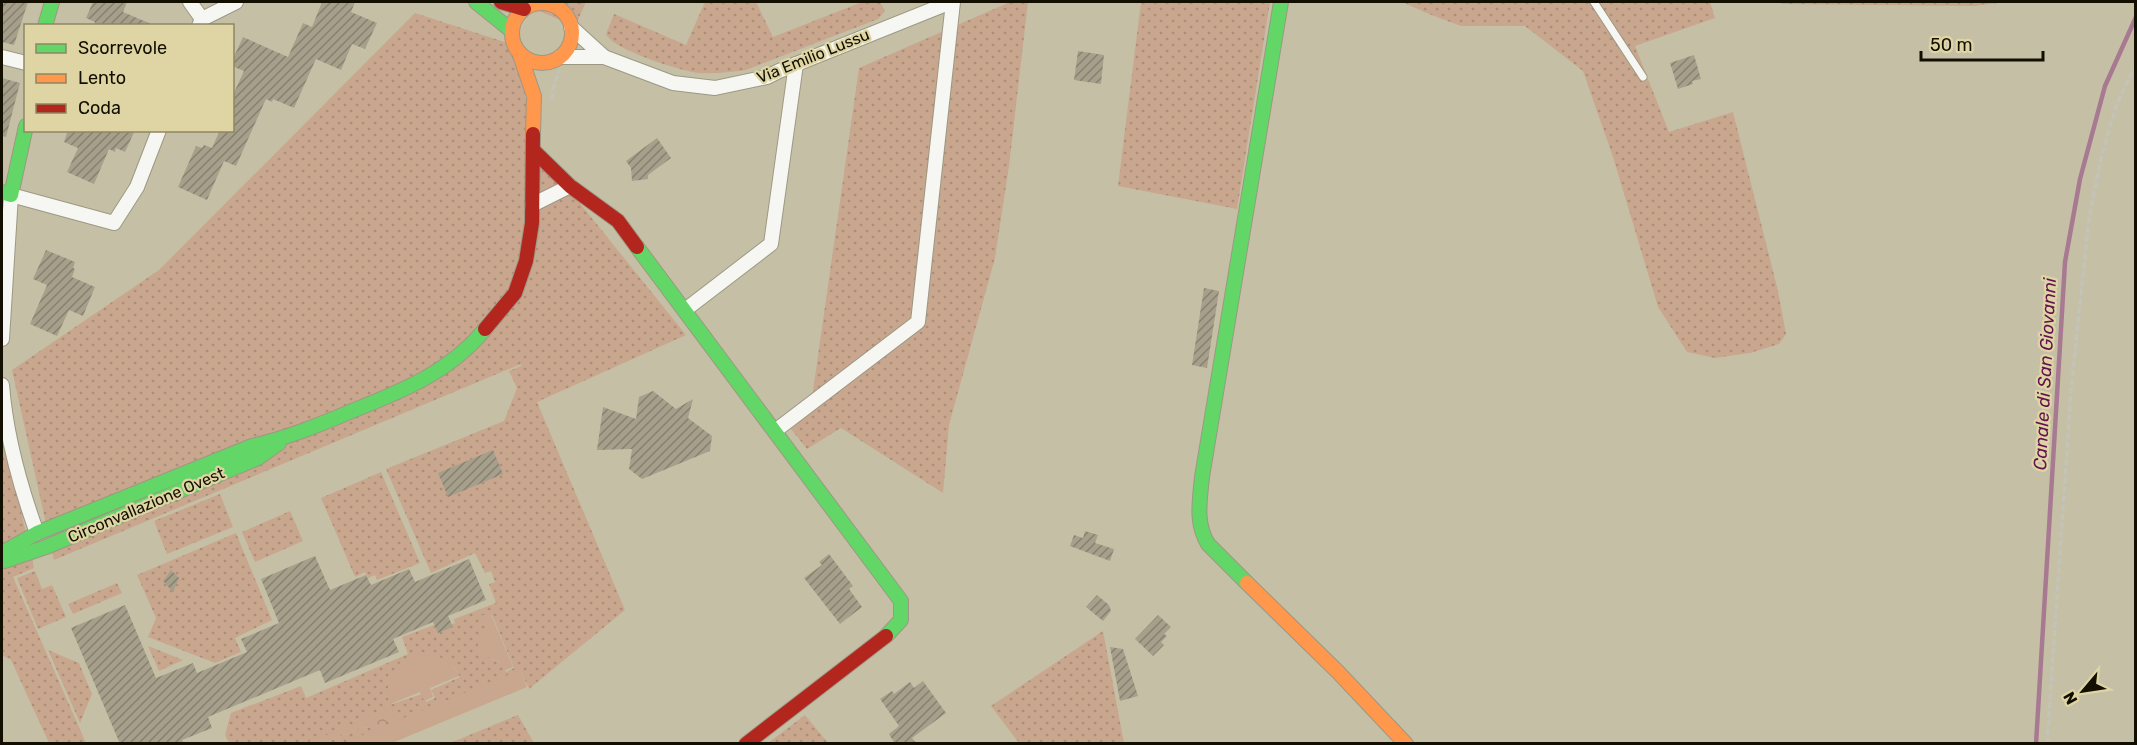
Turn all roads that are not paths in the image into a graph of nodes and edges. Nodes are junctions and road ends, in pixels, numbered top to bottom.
1 (52, 2) edge
2 (190, 2) edge
3 (236, 2) edge
4 (476, 2) edge
5 (501, 2) edge
6 (952, 2) edge
7 (1281, 2) edge
8 (1594, 2) edge
9 (524, 9) junction
10 (201, 22) edge
11 (46, 24) edge
12 (571, 27) junction
13 (512, 31) junction
14 (520, 54) junction
15 (2, 57) edge
16 (604, 57) junction
17 (24, 62) edge
18 (559, 62) junction
19 (796, 64) junction
20 (1643, 77) dead end
21 (534, 96) junction
22 (25, 132) edge
23 (158, 132) edge
24 (533, 150) junction
25 (570, 186) junction
26 (6, 194) edge
27 (532, 205) junction
28 (685, 310) junction
29 (2, 339) edge
30 (2, 385) edge
31 (775, 431) junction
32 (286, 438) junction
33 (38, 533) junction
34 (2, 553) edge
35 (2, 562) edge
36 (746, 744) edge
37 (1406, 744) edge

1 - 11 street
2 - 10 street
3 - 10 street
4 - 13 street
5 - 9 street
6 - 19 street, Via Emilio Lussu
6 - 31 street
7 - 37 street
8 - 20 lane
9 - 12 street
9 - 13 street
12 - 16 street, Via Emilio Lussu
12 - 18 street
13 - 14 street
14 - 18 street
14 - 21 street, Circonvallazione Ovest
15 - 17 street
16 - 18 street, Via Emilio Lussu
16 - 19 street, Via Emilio Lussu
18 - 21 street, Circonvallazione Ovest
19 - 28 street
21 - 24 street, Circonvallazione Ovest
22 - 26 street
23 - 26 street
24 - 25 street
24 - 27 street, Circonvallazione Ovest
25 - 27 street
25 - 28 street
26 - 29 street
27 - 32 street, Circonvallazione Ovest
28 - 31 street
30 - 33 street
31 - 36 street
32 - 33 street, Circonvallazione Ovest
32 - 35 street, Circonvallazione Ovest
33 - 34 street, Circonvallazione Ovest

